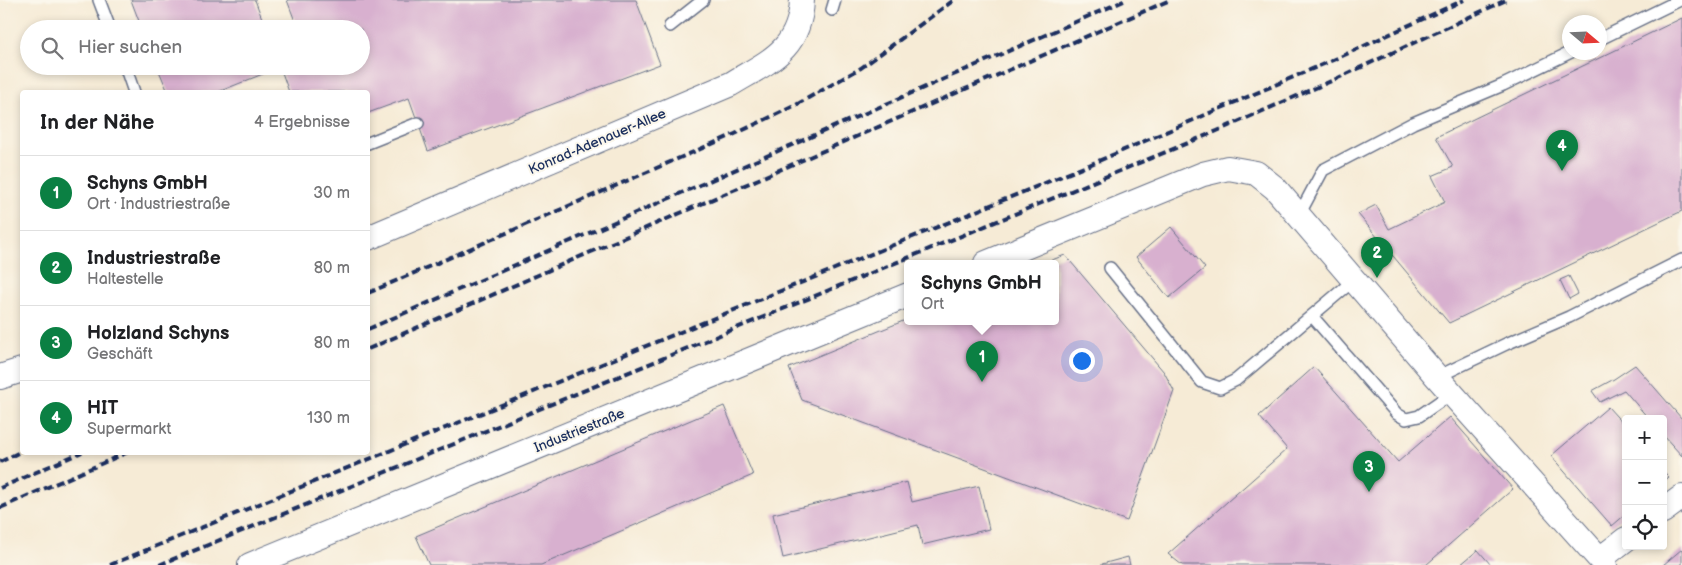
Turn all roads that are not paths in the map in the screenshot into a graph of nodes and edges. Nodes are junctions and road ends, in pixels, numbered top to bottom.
1 (99, 0) edge
2 (703, 0) edge
3 (1680, 0) edge
4 (802, 7) edge
5 (107, 20) edge
6 (670, 26) dead end
7 (1607, 36) edge
8 (1562, 56) edge
9 (127, 75) edge
10 (133, 90) edge
11 (418, 123) dead end
12 (370, 141) edge
13 (1299, 215) junction
14 (370, 237) edge
15 (993, 260) edge
16 (1682, 260) edge
17 (1110, 268) dead end
18 (1354, 280) junction
19 (904, 297) edge
20 (1312, 316) junction
21 (20, 371) edge
22 (0, 377) edge
23 (1444, 385) junction
24 (1682, 497) edge
25 (1667, 508) edge
26 (1622, 543) edge
27 (1603, 562) edge
28 (250, 565) edge

1 - 5 lane
2 - 6 lane
3 - 7 lane
4 - 14 street, Konrad-Adenauer-Allee
8 - 13 lane
9 - 10 lane
11 - 12 lane
13 - 15 street
13 - 18 street
16 - 23 lane
17 - 20 lane
18 - 20 lane
18 - 23 street
19 - 28 street, Industriestraße
20 - 23 lane
21 - 22 street
23 - 27 street
24 - 25 street
26 - 27 street

